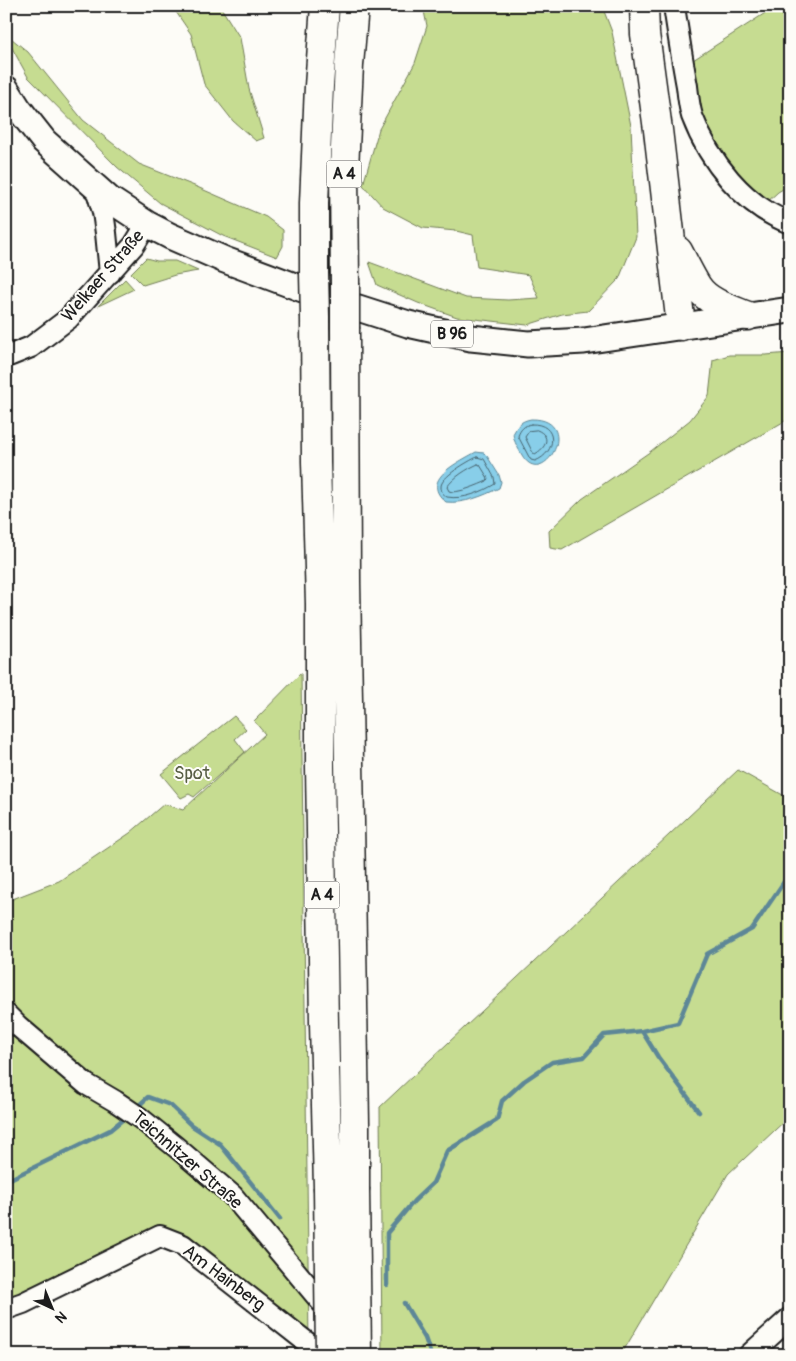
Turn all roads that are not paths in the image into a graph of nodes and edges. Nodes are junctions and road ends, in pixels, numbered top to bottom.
1 (325, 6) edge
2 (354, 6) edge
3 (366, 6) edge
4 (635, 6) edge
5 (644, 6) edge
6 (674, 6) edge
7 (645, 34) junction
8 (349, 65) junction
9 (6, 89) edge
10 (96, 188) junction
11 (790, 223) edge
12 (147, 224) junction
13 (671, 238) junction
14 (110, 273) junction
15 (790, 310) edge
16 (748, 316) junction
17 (681, 326) junction
18 (6, 357) edge
19 (6, 1014) edge
20 (6, 1309) edge
21 (790, 1318) edge
22 (326, 1355) edge
23 (330, 1355) edge
24 (357, 1355) edge
25 (362, 1355) edge
26 (749, 1355) edge

1 - 23 highway, A 4, bridge
2 - 8 highway, A 4
3 - 8 highway
4 - 7 highway
5 - 7 highway
6 - 11 street
7 - 13 highway
8 - 24 highway, A 4, bridge
9 - 10 main road, B 96
10 - 12 main road, B 96
10 - 14 street
12 - 14 street, Welkaer Straße
12 - 17 main road, B 96
13 - 16 highway
13 - 17 highway
14 - 18 street, Welkaer Straße
15 - 16 main road, B 96
16 - 17 main road, B 96
19 - 25 street, Teichnitzer Straße
20 - 22 street, Am Hainberg
21 - 26 street

